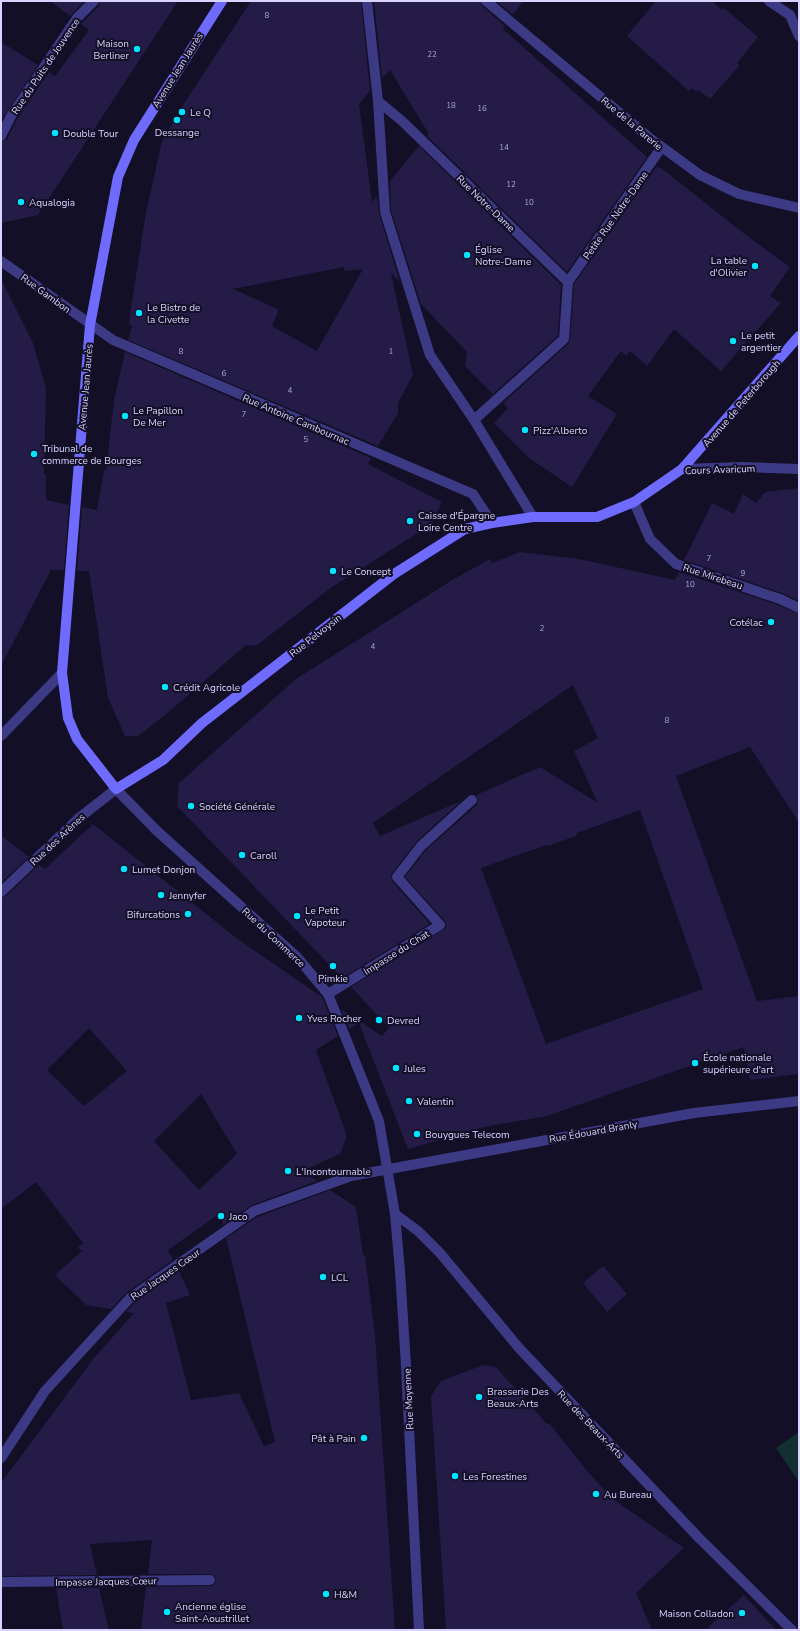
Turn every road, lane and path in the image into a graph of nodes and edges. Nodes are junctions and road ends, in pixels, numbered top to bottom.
1 (94, 1) edge
2 (222, 1) edge
3 (367, 1) edge
4 (486, 1) edge
5 (768, 1) edge
6 (799, 36) edge
7 (378, 101) junction
8 (1, 136) edge
9 (661, 148) junction
10 (799, 208) edge
11 (1, 262) edge
12 (568, 282) junction
13 (90, 325) junction
14 (799, 336) edge
15 (474, 420) junction
16 (682, 469) junction
17 (799, 469) edge
18 (634, 502) junction
19 (533, 517) junction
20 (492, 523) junction
21 (799, 608) edge
22 (62, 673) junction
23 (1, 736) edge
24 (116, 789) junction
25 (472, 800) dead end
26 (1, 892) edge
27 (328, 994) junction
28 (799, 1101) edge
29 (388, 1170) junction
30 (395, 1214) junction
31 (1, 1458) edge
32 (210, 1580) dead end
33 (1, 1582) edge
34 (419, 1630) edge
35 (792, 1630) edge

1 - 8 street, Rue du Puits de Jouvence
2 - 13 street, Avenue Jean Jaurès
3 - 7 street
4 - 9 street, Rue de la Parerie
5 - 6 street
7 - 12 street, Rue Notre-Dame
7 - 15 street
9 - 10 street, Rue de la Parerie
9 - 12 street, Petite Rue Notre-Dame
11 - 13 street, Rue Gambon
12 - 15 street
13 - 20 street, Rue Antoine Cambournac
13 - 22 street, Avenue Jean Jaurès
14 - 16 street, Avenue de Peterborough
15 - 19 street
16 - 17 street, Cours Avaricum
16 - 18 street, Cours Avaricum
18 - 19 street, Cours Avaricum
18 - 21 street, Rue Mirebeau
19 - 20 street, Rue Pelvoysin
20 - 24 street, Rue Pelvoysin
22 - 23 street
22 - 24 street, Avenue Jean Jaurès
24 - 26 street, Rue des Arènes
24 - 27 street, Rue du Commerce
25 - 27 street, Impasse du Chat
27 - 29 street, Rue du Commerce
28 - 29 street, Rue Édouard Branly
29 - 30 street, Rue Moyenne
29 - 31 street, Rue Jacques Cœur
30 - 34 street, Rue Moyenne
30 - 35 street, Rue des Beaux-Arts
32 - 33 street, Impasse Jacques Cœur

